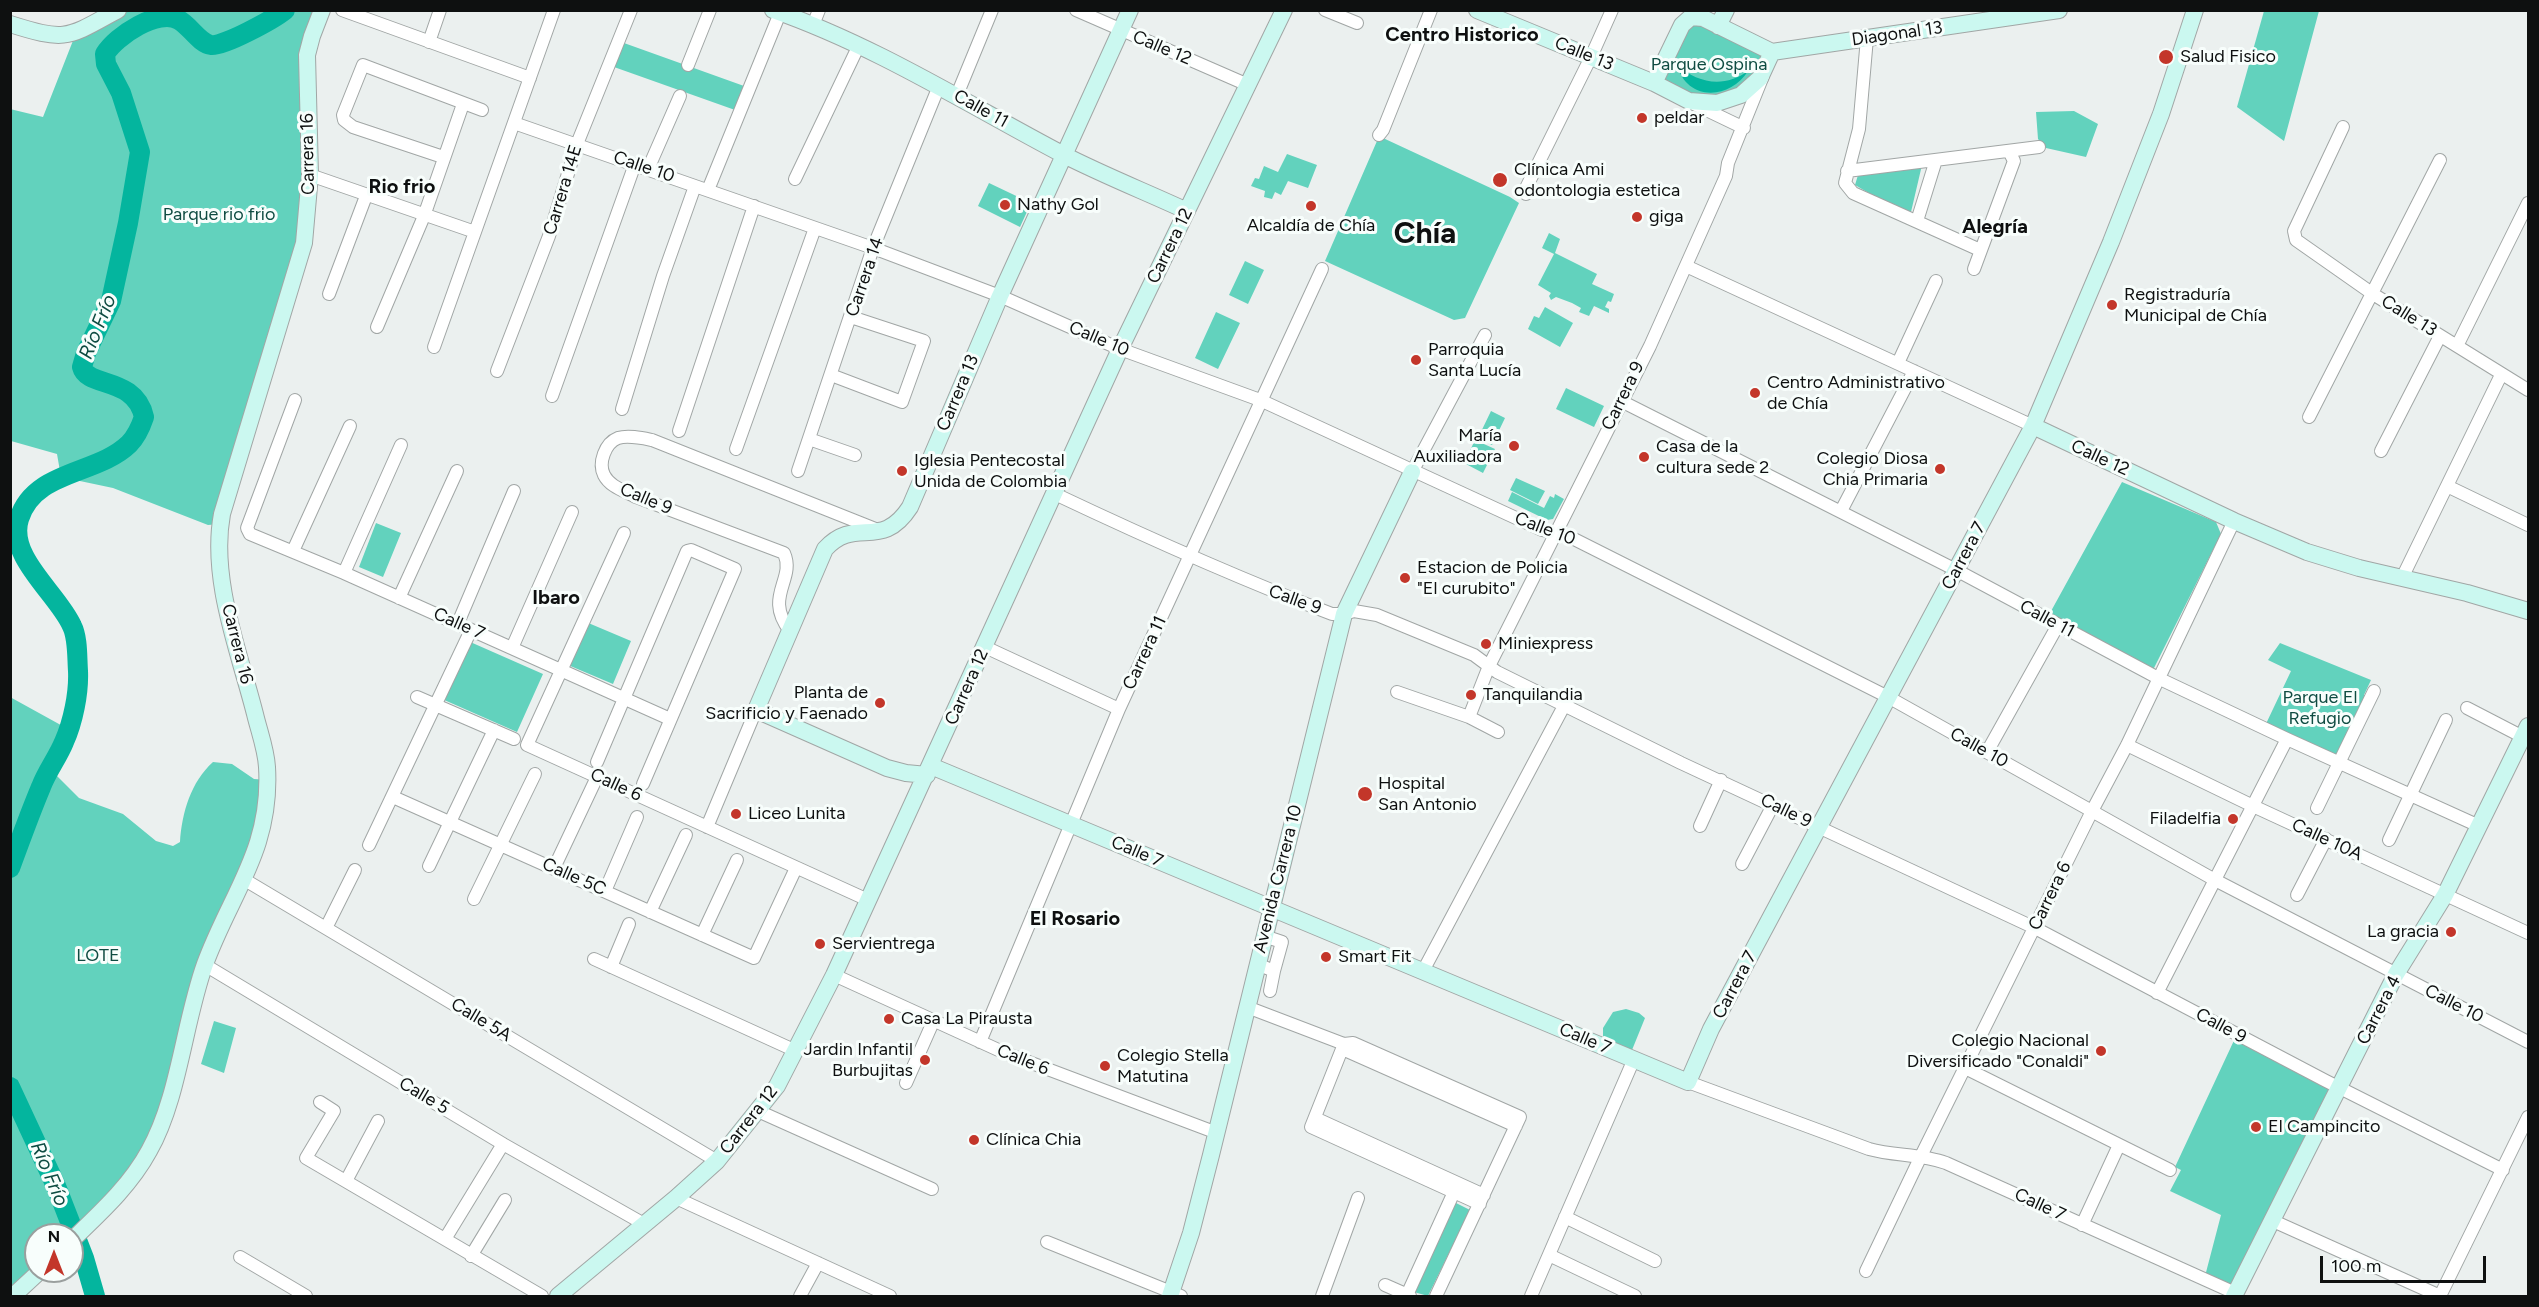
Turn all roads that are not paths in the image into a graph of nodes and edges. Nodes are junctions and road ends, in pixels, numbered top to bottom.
1 (118, 10) edge
2 (322, 10) edge
3 (342, 10) edge
4 (440, 10) edge
5 (554, 10) edge
6 (631, 10) edge
7 (710, 10) edge
8 (992, 10) edge
9 (1076, 10) edge
10 (1130, 10) edge
11 (1284, 10) edge
12 (1325, 10) edge
13 (1431, 10) edge
14 (1477, 10) edge
15 (1612, 10) edge
16 (2059, 10) edge
17 (2195, 10) edge
18 (777, 12) edge
19 (1965, 17) edge
20 (816, 18) edge
21 (1722, 18) edge
22 (1357, 23) dead end
23 (10, 24) edge
24 (1120, 30) junction
25 (1867, 38) junction
26 (429, 42) junction
27 (859, 45) junction
28 (1772, 52) junction
29 (1591, 57) junction
30 (688, 65) dead end
31 (1764, 71) junction
32 (530, 78) junction
33 (1654, 83) junction
34 (1248, 85) junction
35 (939, 86) junction
36 (957, 95) junction
37 (680, 96) dead end
38 (1689, 101) junction
39 (464, 104) junction
40 (482, 111) dead end
41 (514, 123) junction
42 (2343, 127) dead end
43 (1744, 128) junction
44 (1379, 135) dead end
45 (577, 144) junction
46 (2039, 147) dead end
47 (2008, 151) junction
48 (1063, 155) junction
49 (443, 158) junction
50 (1936, 160) junction
51 (2440, 160) dead end
52 (642, 166) junction
53 (1847, 171) junction
54 (310, 175) junction
55 (795, 179) dead end
56 (695, 186) junction
57 (708, 190) junction
58 (1526, 194) dead end
59 (366, 196) junction
60 (2529, 203) edge
61 (754, 206) junction
62 (1187, 211) junction
63 (424, 216) junction
64 (1917, 221) junction
65 (815, 228) junction
66 (475, 232) junction
67 (873, 248) junction
68 (1980, 250) junction
69 (1686, 266) junction
70 (1322, 269) dead end
71 (1974, 269) dead end
72 (1936, 280) dead end
73 (329, 294) dead end
74 (2373, 294) junction
75 (1000, 296) junction
76 (851, 317) junction
77 (377, 327) dead end
78 (1485, 335) dead end
79 (2440, 336) junction
80 (2457, 346) junction
81 (434, 347) dead end
82 (1120, 349) junction
83 (1898, 363) junction
84 (497, 371) dead end
85 (1914, 371) junction
86 (831, 375) junction
87 (2501, 375) junction
88 (2529, 390) edge
89 (552, 396) dead end
90 (296, 400) dead end
91 (1260, 400) junction
92 (1621, 401) junction
93 (622, 410) dead end
94 (2309, 417) dead end
95 (350, 426) dead end
96 (2033, 426) junction
97 (679, 431) dead end
98 (809, 439) junction
99 (400, 445) dead end
100 (736, 448) dead end
101 (2381, 451) dead end
102 (855, 455) dead end
103 (457, 471) dead end
104 (798, 471) dead end
105 (1412, 472) junction
106 (2447, 486) junction
107 (514, 491) dead end
108 (1055, 494) junction
109 (572, 512) dead end
110 (1841, 512) junction
111 (2234, 521) junction
112 (2529, 525) edge
113 (882, 532) junction
114 (1556, 532) junction
115 (624, 533) dead end
116 (292, 551) junction
117 (1191, 558) junction
118 (1956, 570) junction
119 (344, 573) junction
120 (2402, 578) junction
121 (399, 597) junction
122 (2529, 611) edge
123 (1344, 614) junction
124 (458, 623) junction
125 (2058, 625) junction
126 (471, 630) junction
127 (790, 631) junction
128 (985, 647) junction
129 (512, 648) junction
130 (1490, 666) junction
131 (560, 670) junction
132 (2160, 679) junction
133 (2374, 691) dead end
134 (1396, 692) dead end
135 (417, 697) dead end
136 (1888, 697) junction
137 (625, 698) junction
138 (1565, 704) junction
139 (435, 705) junction
140 (2468, 708) dead end
141 (1119, 709) junction
142 (756, 710) junction
143 (1469, 717) junction
144 (670, 719) junction
145 (2446, 720) dead end
146 (494, 730) junction
147 (1498, 732) dead end
148 (2526, 732) edge
149 (514, 739) dead end
150 (2287, 740) junction
151 (2127, 745) junction
152 (1987, 752) junction
153 (597, 762) dead end
154 (2340, 764) junction
155 (929, 771) junction
156 (535, 774) dead end
157 (597, 777) junction
158 (1722, 780) junction
159 (642, 784) dead end
160 (2410, 793) junction
161 (393, 797) junction
162 (1773, 805) junction
163 (2253, 806) junction
164 (2317, 808) dead end
165 (2092, 811) junction
166 (637, 817) dead end
167 (451, 823) junction
168 (1070, 824) junction
169 (2479, 825) junction
170 (1700, 826) dead end
171 (706, 827) junction
172 (1818, 827) junction
173 (687, 835) dead end
174 (2326, 839) junction
175 (2389, 840) dead end
176 (369, 845) dead end
177 (500, 845) junction
178 (736, 860) dead end
179 (1742, 864) dead end
180 (429, 866) dead end
181 (554, 868) junction
182 (796, 868) junction
183 (355, 870) dead end
184 (245, 880) junction
185 (2215, 880) junction
186 (605, 891) junction
187 (2297, 895) dead end
188 (2445, 895) junction
189 (474, 899) dead end
190 (868, 900) junction
191 (1270, 908) junction
192 (650, 912) junction
193 (629, 924) dead end
194 (326, 928) junction
195 (2035, 928) junction
196 (2529, 933) edge
197 (702, 935) junction
198 (1263, 936) junction
199 (594, 959) dead end
200 (1257, 964) junction
201 (205, 965) junction
202 (611, 967) junction
203 (1274, 971) junction
204 (1423, 971) junction
205 (2396, 974) junction
206 (834, 975) junction
207 (1270, 991) dead end
208 (2157, 993) junction
209 (1247, 1007) junction
210 (933, 1022) junction
211 (980, 1042) junction
212 (2529, 1042) edge
213 (1344, 1044) junction
214 (796, 1051) junction
215 (1634, 1059) junction
216 (1965, 1068) junction
217 (1688, 1082) junction
218 (906, 1083) dead end
219 (2339, 1087) junction
220 (320, 1102) dead end
221 (758, 1112) junction
222 (2529, 1117) edge
223 (378, 1121) dead end
224 (1313, 1122) junction
225 (1217, 1133) junction
226 (503, 1144) junction
227 (2119, 1145) junction
228 (1921, 1156) junction
229 (717, 1161) junction
230 (2170, 1170) dead end
231 (2504, 1170) junction
232 (346, 1181) junction
233 (932, 1190) dead end
234 (1454, 1192) junction
235 (676, 1198) junction
236 (1358, 1198) dead end
237 (1482, 1199) junction
238 (505, 1200) dead end
239 (1565, 1217) junction
240 (2271, 1220) junction
241 (644, 1224) junction
242 (2082, 1225) junction
243 (84, 1228) edge
244 (446, 1239) junction
245 (1047, 1242) dead end
246 (1549, 1255) junction
247 (471, 1256) junction
248 (240, 1257) dead end
249 (1654, 1261) dead end
250 (818, 1263) junction
251 (1866, 1271) dead end
252 (28, 1283) edge
253 (1385, 1285) dead end
254 (1174, 1295) edge
255 (2237, 1295) edge
256 (14, 1296) edge
257 (306, 1296) edge
258 (542, 1296) edge
259 (558, 1296) edge
260 (800, 1296) edge
261 (890, 1296) edge
262 (1322, 1296) edge
263 (1408, 1296) edge
264 (1436, 1296) edge
265 (1531, 1296) edge
266 (1635, 1296) edge
267 (2440, 1296) edge

1 - 23 street
2 - 54 street, Carrera 16
3 - 26 street
4 - 26 street
5 - 32 street
6 - 45 street, Carrera 14E
7 - 30 street
8 - 36 street
9 - 24 street, Calle 12
10 - 24 street, Carrera 13
11 - 34 street, Carrera 12
12 - 22 street
13 - 44 street
14 - 29 street, Calle 13
15 - 29 street
16 - 19 street, Diagonal 13
17 - 96 street, Carrera 7
18 - 20 street, Calle 11
18 - 57 street
19 - 25 street, Diagonal 13
20 - 27 street, Calle 11
21 - 28 street
21 - 33 street
24 - 34 street, Calle 12
24 - 48 street, Carrera 13
25 - 28 street, Diagonal 13
25 - 53 street
26 - 32 street
27 - 35 street, Calle 11
27 - 55 street
28 - 31 street, Calle 13
29 - 33 street, Calle 13
29 - 58 street
31 - 38 street, Calle 13
31 - 43 street, Carrera 9
32 - 41 street
33 - 38 street, Calle 13
34 - 62 street, Carrera 12
35 - 36 street, Calle 11
35 - 67 street, Carrera 14
36 - 48 street, Calle 11
37 - 52 street
38 - 43 street, Calle 13
39 - 40 street
39 - 49 street
39 - 49 street
41 - 45 street, Calle 10
41 - 66 street
42 - 74 street, Calle 13
43 - 69 street, Carrera 9
45 - 52 street, Calle 10
45 - 84 street, Carrera 14E
46 - 47 street
47 - 50 street
47 - 68 street
48 - 62 street, Calle 11
48 - 75 street, Carrera 13
49 - 63 street
50 - 53 street
50 - 64 street
51 - 74 street
52 - 56 street, Calle 10
52 - 89 street
53 - 64 street
54 - 59 street
54 - 184 street, Carrera 16
56 - 57 street, Calle 10
56 - 93 street
57 - 61 street, Calle 10
59 - 63 street
59 - 73 street
60 - 80 street
61 - 65 street, Calle 10
61 - 97 street
62 - 82 street, Carrera 12
63 - 66 street
63 - 77 street
64 - 68 street
65 - 67 street, Calle 10
65 - 100 street
66 - 81 street
67 - 75 street, Calle 10
67 - 76 street, Carrera 14
68 - 71 street
69 - 83 street, Calle 12
69 - 92 street, Carrera 9
70 - 91 street, Carrera 11
72 - 83 street
74 - 79 street, Calle 13
74 - 94 street
75 - 82 street, Calle 10
75 - 113 street, Carrera 13
76 - 86 street, Carrera 14
76 - 86 street
78 - 105 street
79 - 80 street, Calle 13
79 - 101 street
80 - 87 street, Calle 13
82 - 91 street, Calle 10
82 - 108 street, Carrera 12
83 - 85 street, Calle 12
85 - 96 street, Calle 12
85 - 110 street
86 - 98 street, Carrera 14
87 - 88 street, Calle 13
87 - 106 street
90 - 116 street, Calle 7
91 - 105 street, Calle 10
91 - 117 street, Carrera 11
92 - 110 street, Calle 11
92 - 114 street, Carrera 9
95 - 116 street
96 - 111 street, Calle 12
96 - 118 street, Carrera 7
98 - 102 street
98 - 104 street, Carrera 14
99 - 119 street
103 - 121 street
105 - 114 street, Calle 10
105 - 123 street, Avenida Carrera 10
106 - 112 street
106 - 120 street
107 - 124 street
108 - 117 street, Calle 9
108 - 128 street, Carrera 12
109 - 129 street
110 - 118 street, Calle 11
111 - 120 street, Calle 12
111 - 132 street, Carrera 6
113 - 127 street
113 - 127 street, Calle 9
114 - 130 street, Carrera 9
114 - 136 street, Calle 10
115 - 131 street
116 - 119 street, Calle 7
117 - 123 street, Calle 9
117 - 141 street, Carrera 11
118 - 125 street, Calle 11
118 - 136 street, Carrera 7
119 - 121 street, Calle 7
120 - 122 street, Calle 12
121 - 124 street, Calle 7
123 - 130 street, Calle 9
123 - 191 street, Avenida Carrera 10
124 - 126 street, Calle 7
125 - 132 street, Calle 11
125 - 152 street
126 - 129 street, Calle 7
126 - 139 street
127 - 142 street
128 - 141 street
128 - 155 street, Carrera 12
129 - 131 street, Calle 7
130 - 138 street, Calle 9
130 - 143 street, Carrera 9
131 - 137 street, Calle 7
131 - 157 street, Calle 6
132 - 150 street, Calle 11
132 - 151 street, Carrera 6
133 - 154 street
134 - 143 street
135 - 139 street
136 - 152 street, Calle 10
136 - 172 street, Carrera 7
137 - 144 street, Calle 7
137 - 144 street
137 - 153 street
138 - 158 street, Calle 9
138 - 204 street
139 - 146 street
139 - 161 street
140 - 148 street
141 - 168 street, Carrera 11
142 - 155 street, Calle 7
142 - 171 street
143 - 147 street
144 - 159 street
145 - 160 street
146 - 149 street
146 - 167 street
148 - 169 street, Carrera 4
150 - 154 street, Calle 11
150 - 163 street
151 - 163 street, Calle 10A
151 - 165 street, Carrera 6
152 - 165 street, Calle 10
154 - 160 street, Calle 11
154 - 164 street
155 - 168 street, Calle 7
155 - 190 street, Carrera 12
156 - 177 street
157 - 171 street, Calle 6
157 - 181 street
158 - 162 street, Calle 9
158 - 170 street
160 - 169 street, Calle 11
160 - 175 street
161 - 167 street, Calle 5C
161 - 176 street
162 - 172 street, Calle 9
162 - 179 street
163 - 174 street, Calle 10A
163 - 185 street
165 - 185 street, Calle 10
165 - 195 street, Carrera 6
166 - 186 street
167 - 177 street, Calle 5C
167 - 180 street
168 - 191 street, Calle 7
168 - 211 street, Carrera 11
169 - 188 street, Carrera 4
171 - 182 street, Calle 6
172 - 195 street, Calle 9
172 - 217 street, Carrera 7
173 - 192 street
174 - 187 street
174 - 188 street, Calle 10A
177 - 181 street, Calle 5C
177 - 189 street
178 - 197 street
181 - 186 street, Calle 5C
182 - 190 street, Calle 6
182 - 197 street, Calle 5C
183 - 194 street
184 - 194 street, Calle 5A
184 - 201 street, Carrera 16
185 - 205 street, Calle 10
185 - 208 street
186 - 192 street, Calle 5C
188 - 196 street, Calle 10A
188 - 205 street, Carrera 4
190 - 206 street, Carrera 12
191 - 198 street, Avenida Carrera 10
191 - 204 street, Calle 7
192 - 197 street, Calle 5C
193 - 202 street
194 - 229 street, Calle 5A
195 - 208 street, Calle 9
195 - 216 street, Carrera 6
198 - 200 street, Avenida Carrera 10
198 - 203 street
199 - 202 street
200 - 203 street
200 - 209 street, Avenida Carrera 10
201 - 226 street, Calle 5
201 - 243 street, Carrera 16
202 - 214 street
203 - 207 street
204 - 215 street, Calle 7
205 - 212 street, Calle 10
205 - 219 street, Carrera 4
206 - 210 street, Calle 6
206 - 214 street, Carrera 12
208 - 219 street, Calle 9
209 - 213 street
209 - 225 street, Avenida Carrera 10
210 - 211 street, Calle 6
210 - 218 street
211 - 225 street, Calle 6
213 - 224 street
213 - 237 street
214 - 221 street, Carrera 12
215 - 217 street, Calle 7
215 - 239 street
216 - 227 street
216 - 228 street, Carrera 6
217 - 228 street, Calle 7
219 - 231 street, Calle 9
219 - 240 street, Carrera 4
220 - 232 street
221 - 229 street, Carrera 12
221 - 233 street
222 - 231 street
223 - 232 street
224 - 234 street
224 - 237 street
225 - 254 street, Avenida Carrera 10
226 - 241 street, Calle 5
226 - 244 street
227 - 230 street
227 - 242 street
228 - 242 street, Calle 7
228 - 251 street, Carrera 6
229 - 235 street, Carrera 12
231 - 267 street
232 - 244 street
234 - 237 street
234 - 263 street
235 - 241 street, Carrera 12
235 - 250 street
236 - 262 street
237 - 264 street
238 - 247 street
239 - 246 street
239 - 249 street
240 - 255 street, Carrera 4
240 - 267 street
241 - 259 street, Carrera 12
242 - 255 street, Calle 7
244 - 247 street
245 - 254 street
246 - 265 street
246 - 266 street
247 - 258 street
248 - 257 street
250 - 260 street
250 - 261 street
252 - 256 street
253 - 263 street

